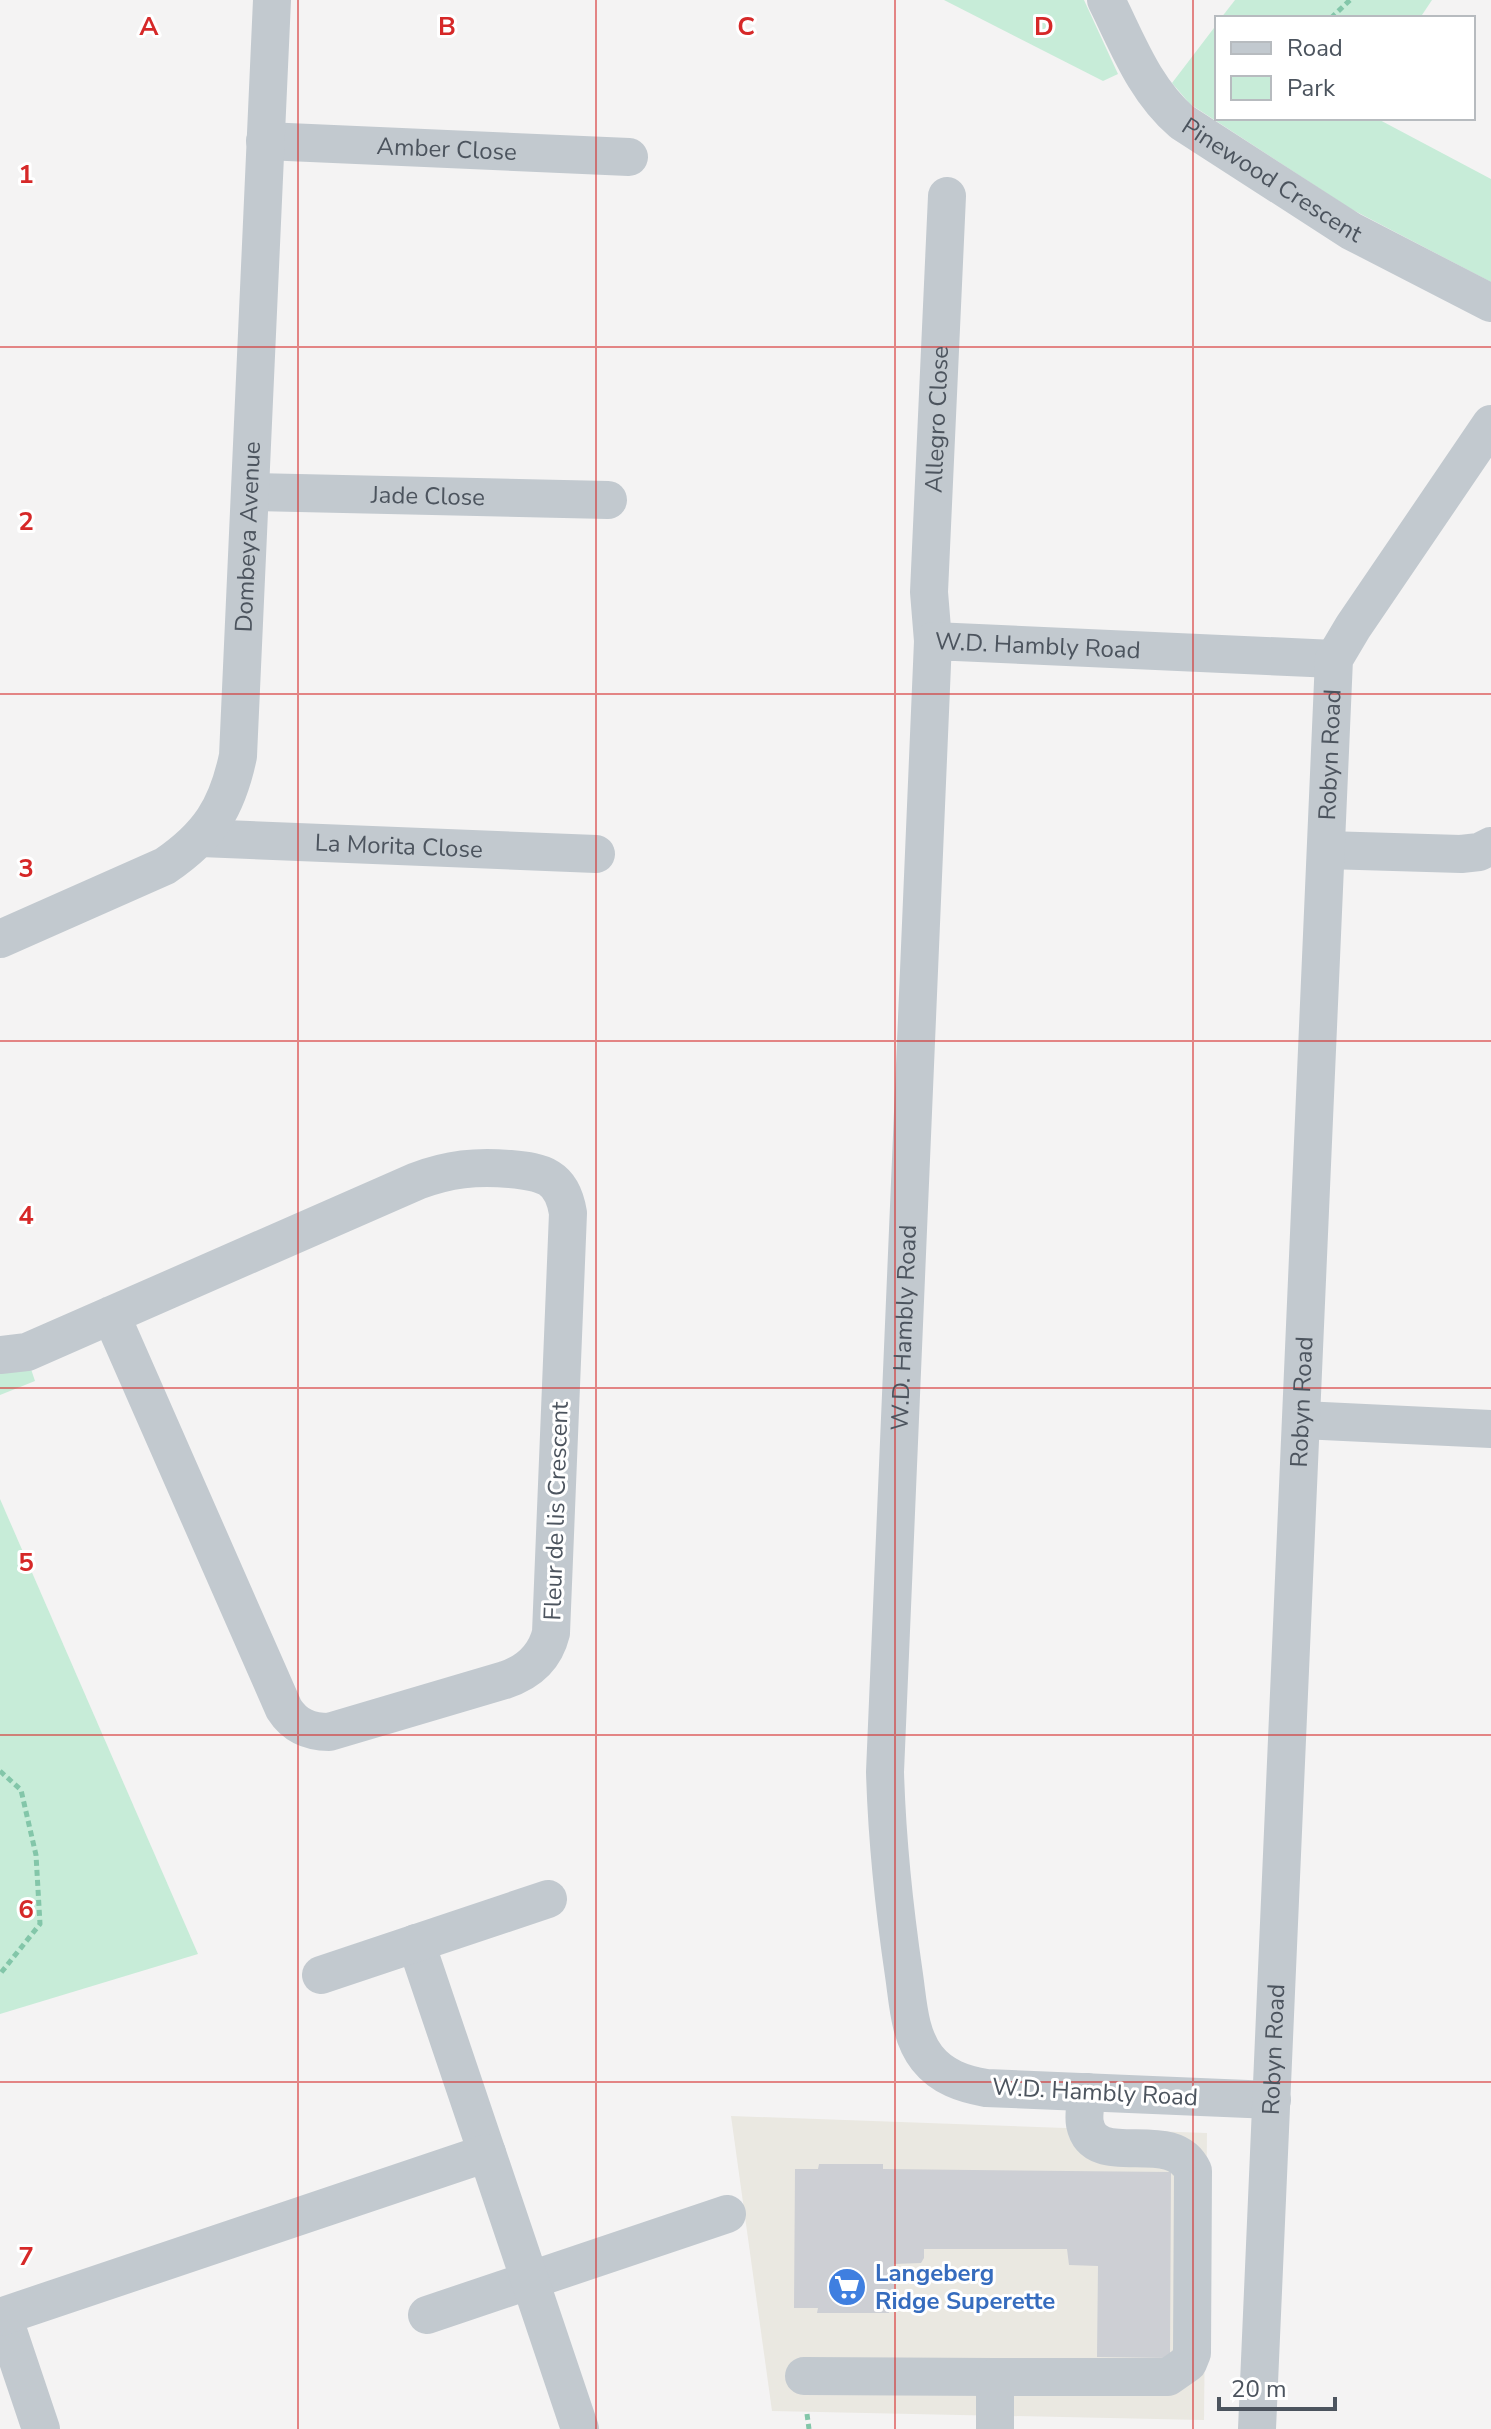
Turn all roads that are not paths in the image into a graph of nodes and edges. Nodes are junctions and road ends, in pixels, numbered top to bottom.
1 (272, 0) edge
2 (1106, 0) edge
3 (265, 141) junction
4 (629, 157) dead end
5 (947, 196) dead end
6 (1491, 303) edge
7 (1491, 424) edge
8 (250, 492) junction
9 (608, 500) dead end
10 (933, 641) junction
11 (1334, 659) junction
12 (201, 838) junction
13 (1491, 846) edge
14 (1326, 850) junction
15 (596, 854) dead end
16 (0, 939) edge
17 (111, 1315) junction
18 (0, 1355) edge
19 (1302, 1420) junction
20 (1491, 1429) edge
21 (548, 1899) dead end
22 (416, 1943) junction
23 (321, 1975) dead end
24 (1087, 2092) junction
25 (1272, 2100) junction
26 (487, 2153) junction
27 (727, 2214) dead end
28 (529, 2281) junction
29 (427, 2315) dead end
30 (1, 2317) edge
31 (804, 2376) dead end
32 (995, 2377) junction
33 (41, 2429) edge
34 (580, 2429) edge
35 (995, 2429) edge
36 (1257, 2429) edge

1 - 3 street, Dombeya Avenue
2 - 6 street, Pinewood Crescent
3 - 4 street, Amber Close
3 - 8 street, Dombeya Avenue
5 - 10 street, Allegro Close
7 - 11 street, Robyn Road
8 - 9 street, Jade Close
8 - 12 street, Dombeya Avenue
10 - 11 street, W.D. Hambly Road
10 - 24 street, W.D. Hambly Road
11 - 14 street, Robyn Road
12 - 15 street, La Morita Close
12 - 16 street, Dombeya Avenue
13 - 14 street
14 - 19 street, Robyn Road
17 - 17 street, Fleur de lis Crescent
17 - 18 street, Fleur de lis Crescent
19 - 20 street
19 - 25 street, Robyn Road
21 - 22 street
22 - 23 street
22 - 26 street
24 - 25 street, W.D. Hambly Road
24 - 32 street
25 - 36 street, Robyn Road
26 - 28 street
26 - 30 street
27 - 28 street
28 - 29 street
28 - 34 street
30 - 33 street
31 - 32 street
32 - 35 street

